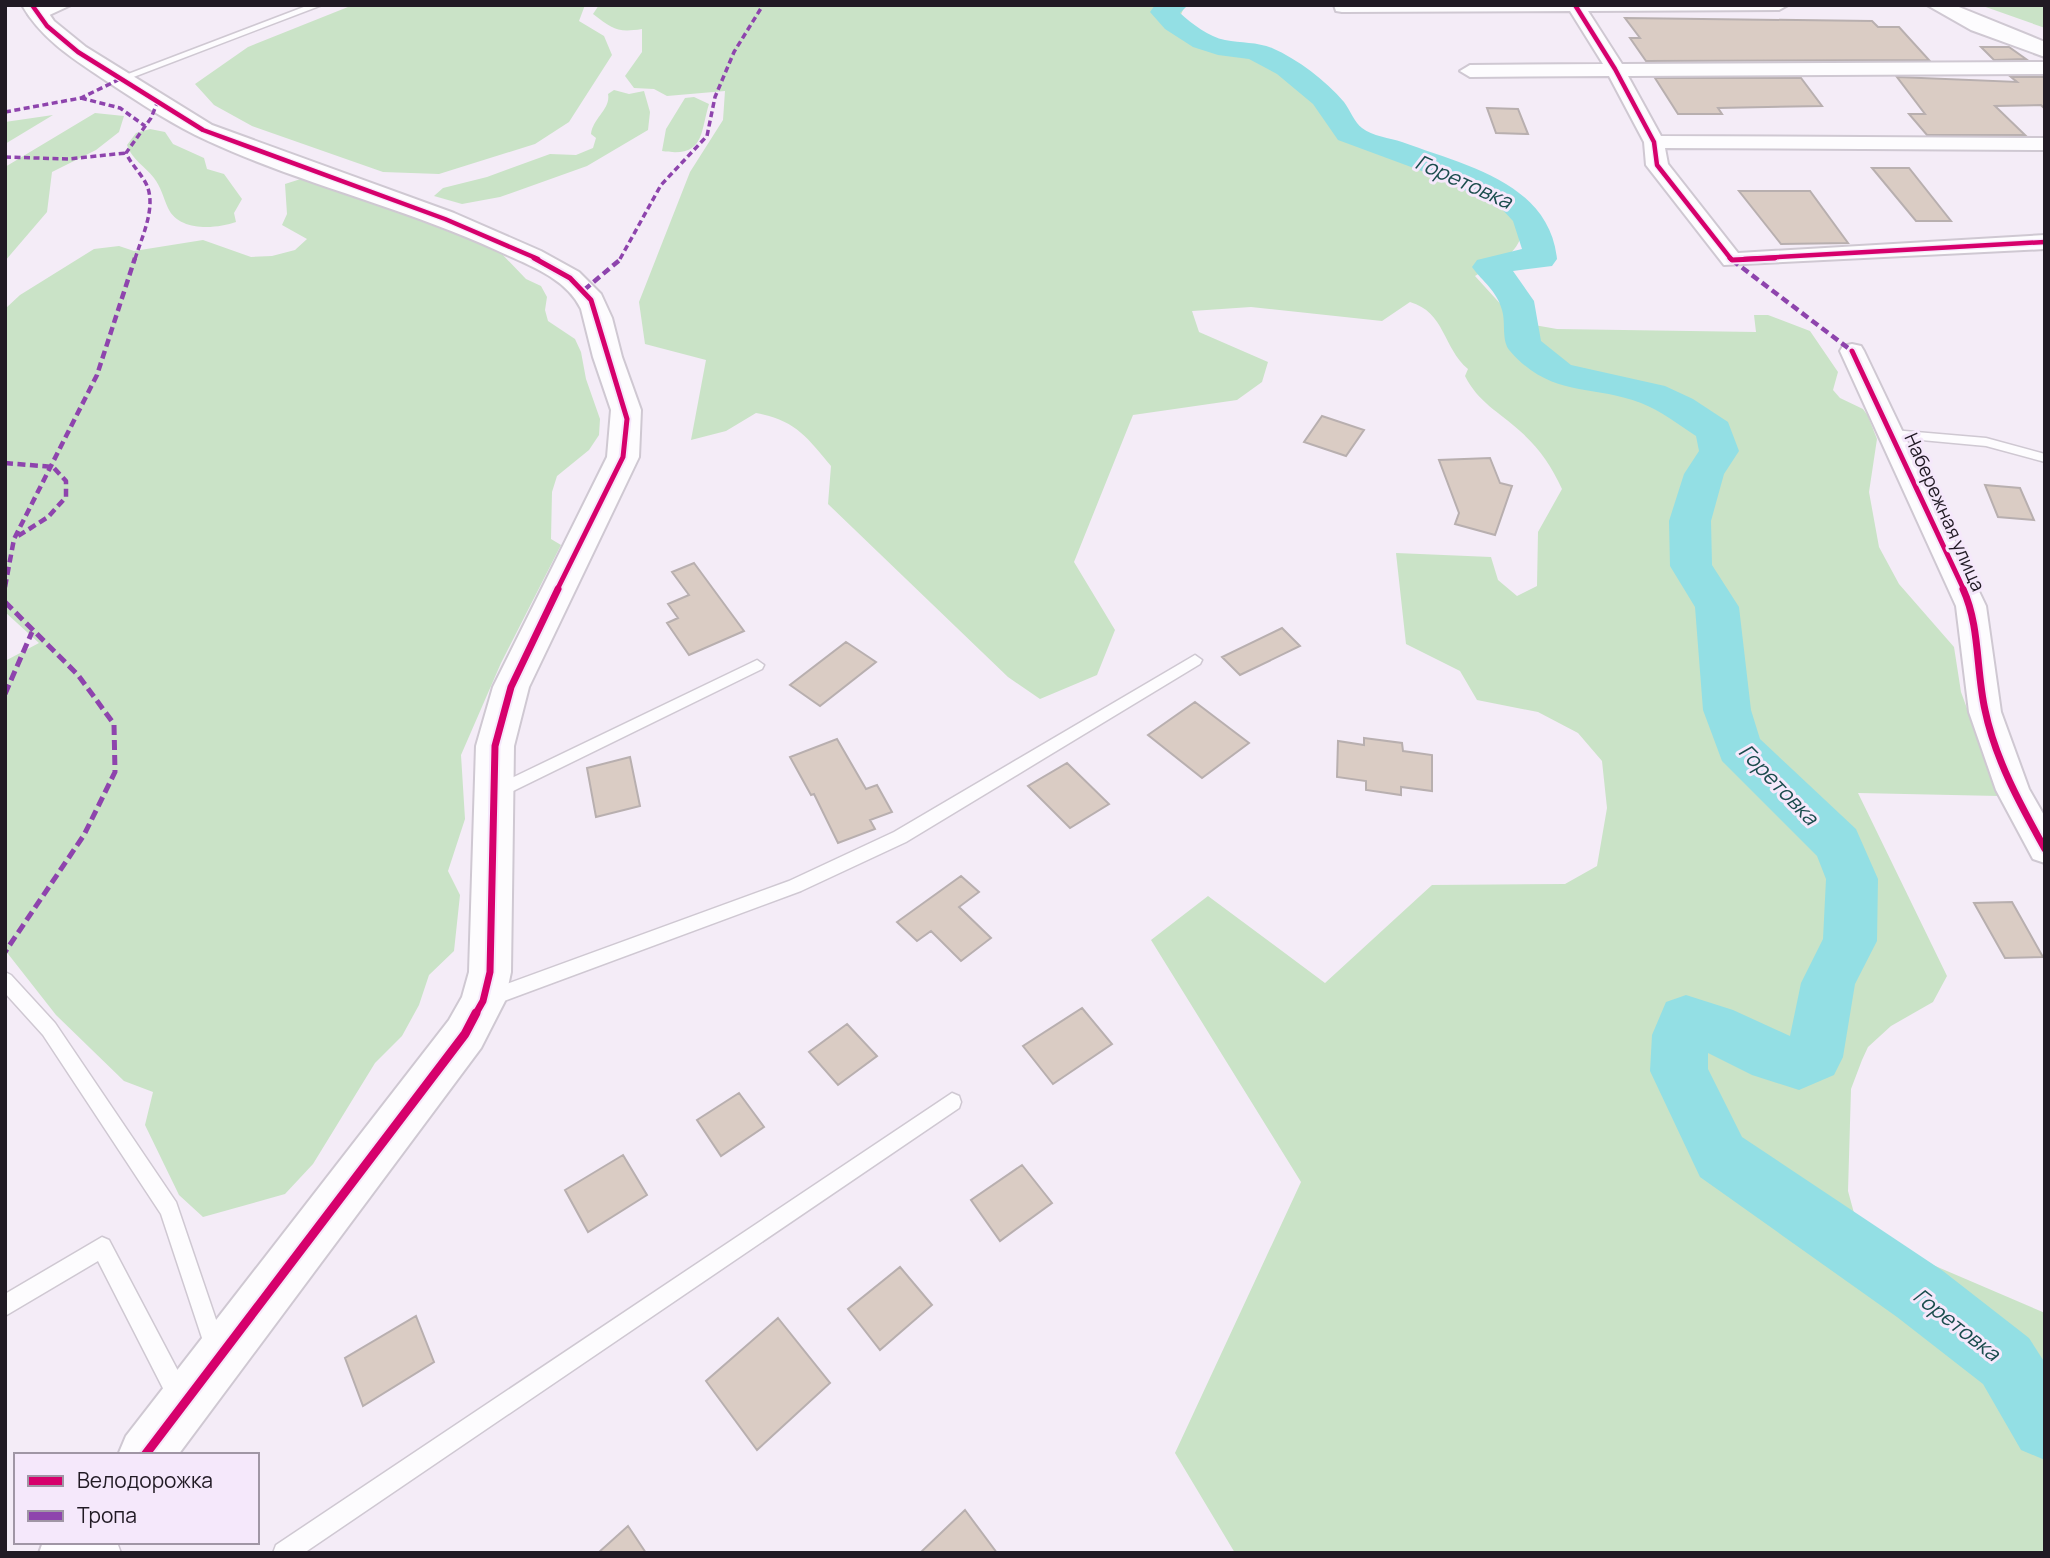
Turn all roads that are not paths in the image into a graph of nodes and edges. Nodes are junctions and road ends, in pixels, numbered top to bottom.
1 (62, 5) edge
2 (318, 5) edge
3 (1779, 5) edge
4 (1937, 5) edge
5 (1575, 6) edge
6 (1342, 7) edge
7 (35, 10) edge
8 (2045, 50) edge
9 (2045, 68) edge
10 (1615, 69) junction
11 (1470, 71) dead end
12 (120, 79) junction
13 (1654, 142) junction
14 (2045, 144) edge
15 (2045, 242) edge
16 (1852, 351) dead end
17 (1893, 434) junction
18 (2045, 458) edge
19 (1195, 660) dead end
20 (757, 665) dead end
21 (491, 795) junction
22 (2045, 849) edge
23 (5, 980) edge
24 (483, 1001) junction
25 (952, 1102) dead end
26 (5, 1306) edge
27 (218, 1358) junction
28 (183, 1404) junction
29 (146, 1453) edge
30 (85, 1544) edge
31 (110, 1553) edge
32 (284, 1553) edge

1 - 7 street
2 - 12 lane
3 - 5 street
4 - 8 street
5 - 6 street
5 - 10 street
7 - 12 street
9 - 10 street
10 - 11 street
10 - 13 street
12 - 21 street
13 - 14 street
13 - 15 street
16 - 17 street, Набережная улица
17 - 18 lane
17 - 22 street, Набережная улица
19 - 24 lane
20 - 21 lane
21 - 24 street
23 - 27 lane
24 - 27 street
25 - 32 lane
26 - 28 lane
27 - 28 street
28 - 29 street
30 - 31 lane

